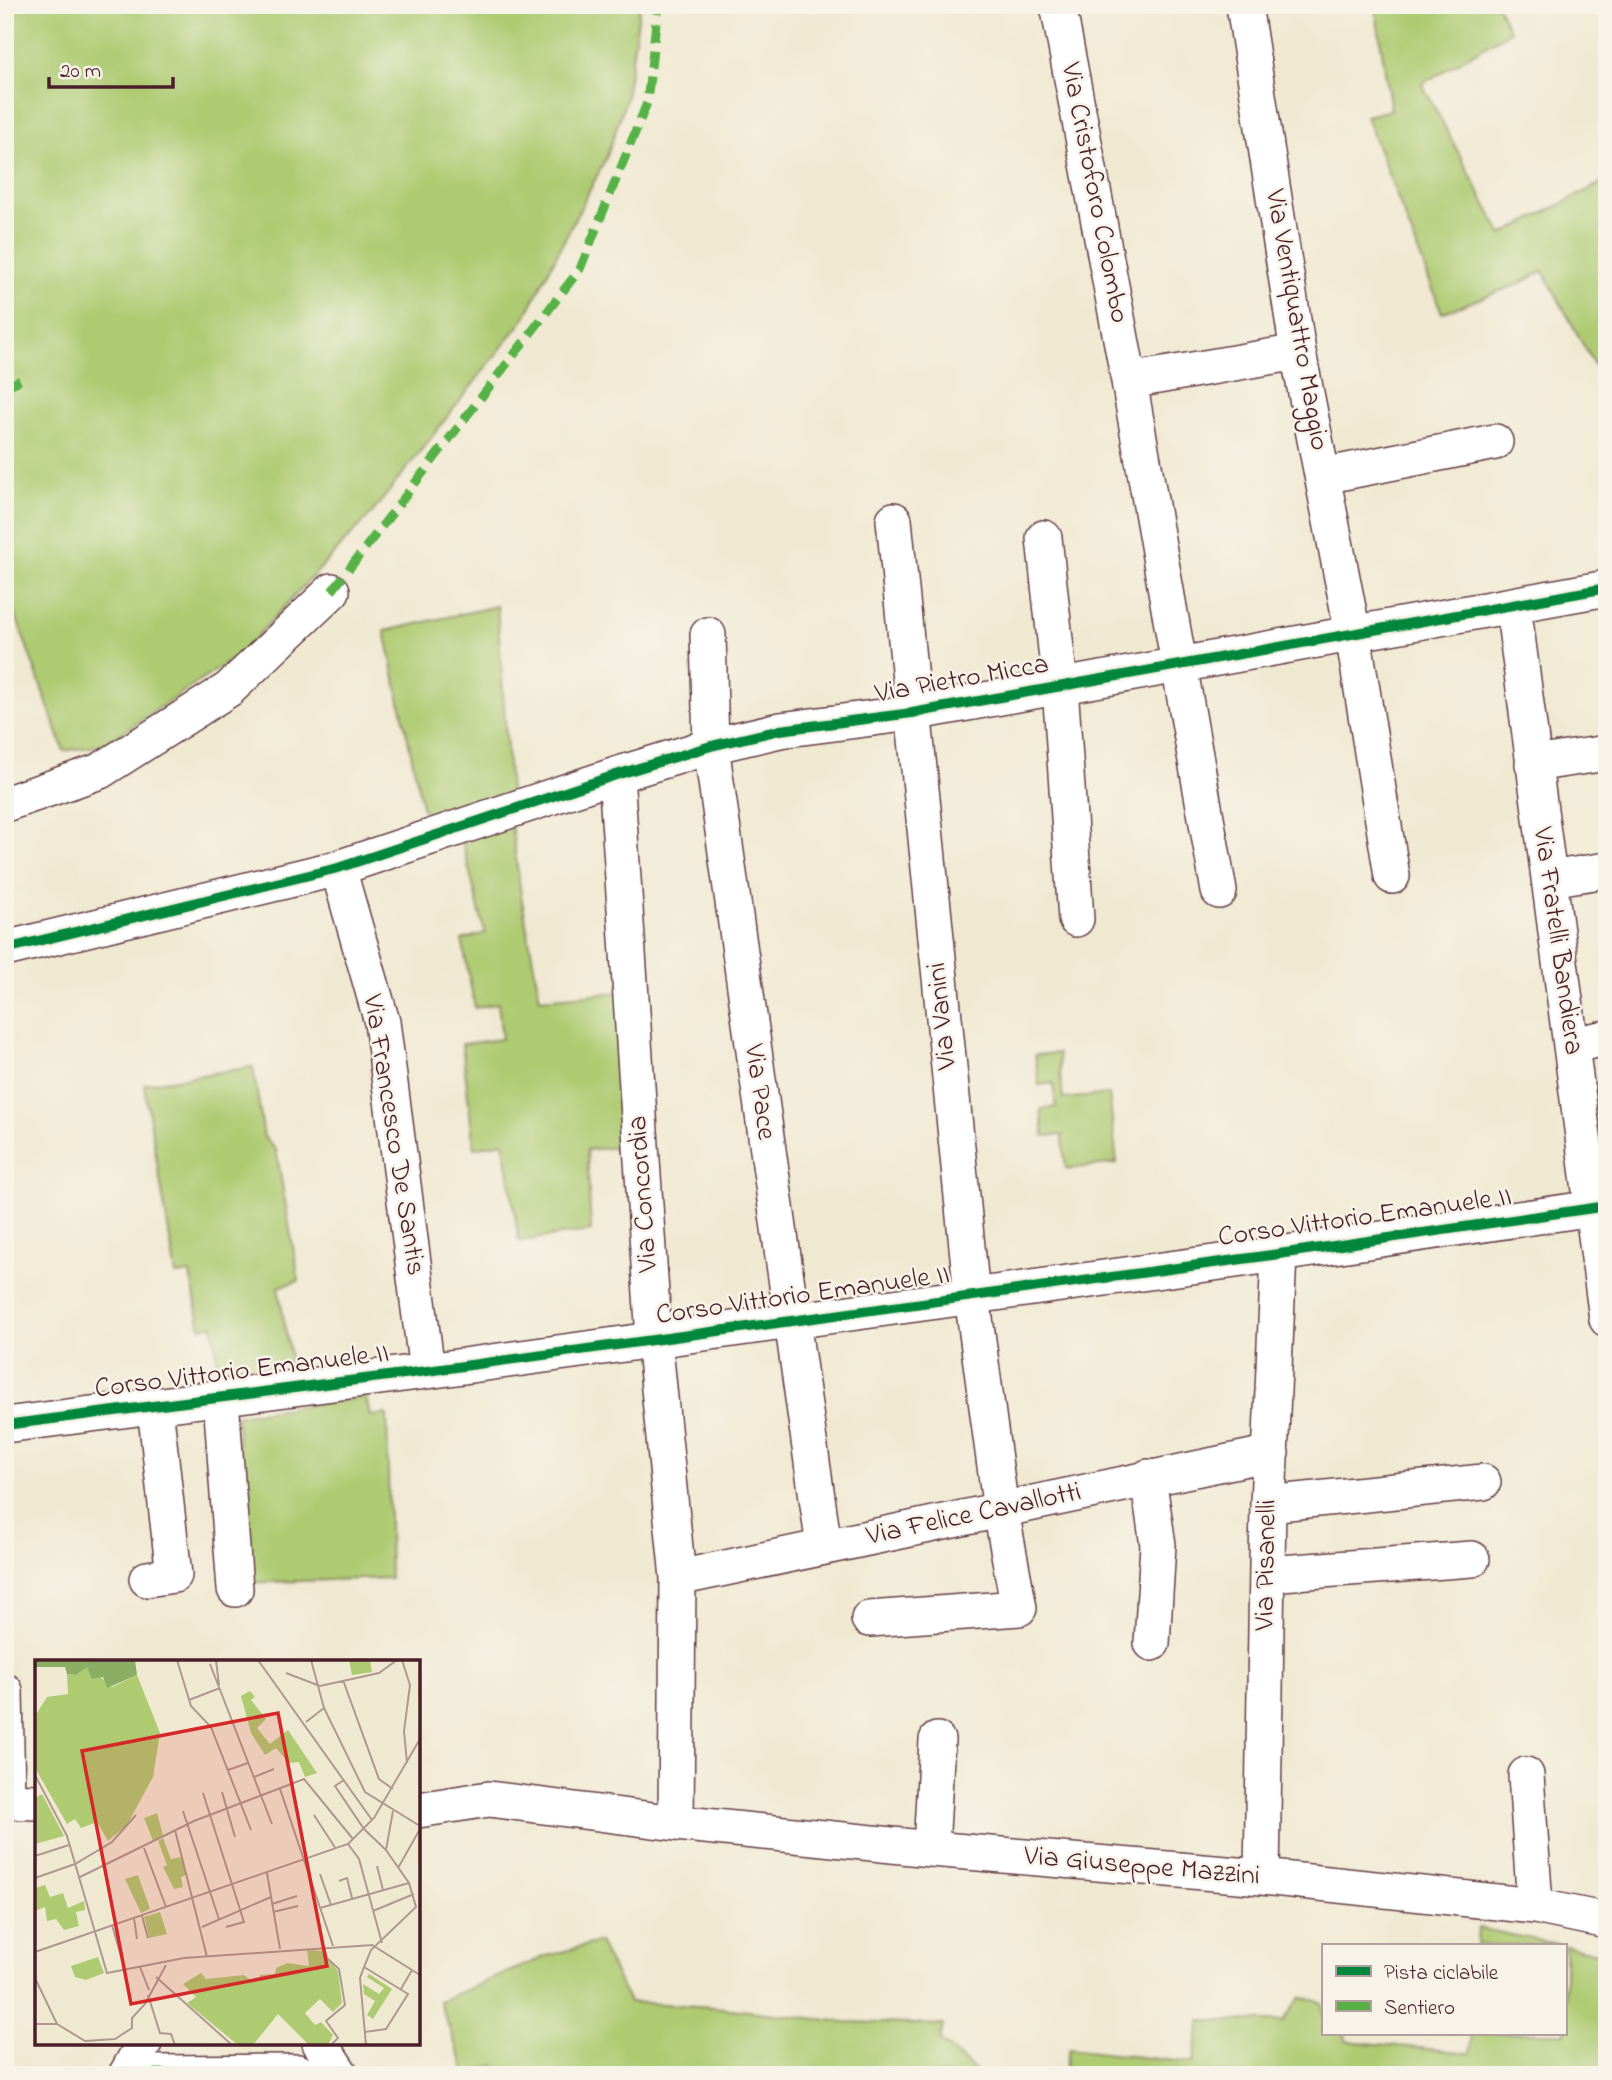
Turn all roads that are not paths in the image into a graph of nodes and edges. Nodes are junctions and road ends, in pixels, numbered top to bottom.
1 (1056, 5) edge
2 (1244, 5) edge
3 (1298, 352) junction
4 (1129, 381) junction
5 (1494, 442) dead end
6 (1323, 476) junction
7 (894, 520) dead end
8 (1044, 538) dead end
9 (1607, 588) edge
10 (332, 591) dead end
11 (1513, 605) junction
12 (1353, 634) junction
13 (708, 635) dead end
14 (1179, 667) junction
15 (1060, 686) junction
16 (912, 713) junction
17 (711, 746) junction
18 (1607, 753) edge
19 (1533, 764) junction
20 (616, 775) junction
21 (5, 804) edge
22 (338, 868) junction
23 (1607, 870) edge
24 (1392, 876) dead end
25 (1549, 879) junction
26 (1219, 891) dead end
27 (1076, 919) dead end
28 (5, 949) edge
29 (1607, 1038) edge
30 (1571, 1045) junction
31 (1599, 1207) edge
32 (1279, 1254) junction
33 (972, 1296) junction
34 (1607, 1319) edge
35 (791, 1321) junction
36 (654, 1338) junction
37 (427, 1371) junction
38 (222, 1399) junction
39 (155, 1407) junction
40 (5, 1425) edge
41 (1271, 1453) junction
42 (1148, 1477) junction
43 (1483, 1482) dead end
44 (1268, 1504) junction
45 (1001, 1511) junction
46 (824, 1547) junction
47 (1472, 1559) dead end
48 (1267, 1574) junction
49 (678, 1578) junction
50 (147, 1579) dead end
51 (235, 1589) dead end
52 (869, 1619) dead end
53 (1152, 1643) dead end
54 (5, 1690) edge
55 (937, 1740) dead end
56 (1526, 1775) dead end
57 (16, 1802) edge
58 (420, 1810) edge
59 (676, 1823) junction
60 (930, 1849) junction
61 (1262, 1877) junction
62 (1535, 1906) junction
63 (1607, 1921) edge
64 (145, 2062) edge
65 (322, 2067) edge

1 - 4 street, Via Cristoforo Colombo
2 - 3 street, Via Ventiquattro Maggio
3 - 4 street
3 - 6 street, Via Ventiquattro Maggio
4 - 14 street, Via Cristoforo Colombo
5 - 6 street
6 - 12 street, Via Ventiquattro Maggio
7 - 16 street, Via Vanini
8 - 15 street
9 - 11 street, Via Pietro Micca
10 - 21 street
11 - 12 street, Via Pietro Micca
11 - 19 street, Via Fratelli Bandiera
12 - 14 street, Via Pietro Micca
12 - 24 street, Via Ventiquattro Maggio
13 - 17 street, Via Pace
14 - 15 street, Via Pietro Micca
14 - 26 street, Via Cristoforo Colombo
15 - 16 street, Via Pietro Micca
15 - 27 street
16 - 17 street, Via Pietro Micca
16 - 33 street, Via Vanini
17 - 20 street, Via Pietro Micca
17 - 35 street, Via Pace
18 - 19 street
19 - 25 street, Via Fratelli Bandiera
20 - 22 street, Via Pietro Micca
20 - 36 street, Via Concordia
22 - 28 street
22 - 37 street, Via Francesco De Santis
23 - 25 street
25 - 30 street, Via Fratelli Bandiera
29 - 30 street
30 - 31 street, Via Fratelli Bandiera
31 - 32 street, Corso Vittorio Emanuele II
31 - 34 street, Via Fratelli Bandiera
32 - 33 street, Corso Vittorio Emanuele II
32 - 41 street, Via Pisanelli
33 - 35 street, Corso Vittorio Emanuele II
33 - 45 street, Via Vanini
35 - 36 street, Corso Vittorio Emanuele II
35 - 46 street, Via Pace
36 - 37 street, Corso Vittorio Emanuele II
36 - 49 street, Via Concordia
37 - 38 street, Corso Vittorio Emanuele II
38 - 39 street, Corso Vittorio Emanuele II
38 - 51 street
39 - 40 street, Corso Vittorio Emanuele II
39 - 50 street
41 - 42 street, Via Felice Cavallotti
41 - 44 street, Via Pisanelli
42 - 45 street, Via Felice Cavallotti
42 - 53 street
43 - 44 street
44 - 48 street, Via Pisanelli
45 - 46 street, Via Felice Cavallotti
45 - 52 street, Via Vanini
46 - 49 street, Via Felice Cavallotti
47 - 48 street
48 - 61 street, Via Pisanelli
49 - 59 street, Via Concordia
54 - 57 street
55 - 60 street
56 - 62 street
58 - 59 street, Via Giuseppe Mazzini
59 - 60 street, Via Giuseppe Mazzini
60 - 61 street, Via Giuseppe Mazzini
61 - 62 street, Via Giuseppe Mazzini
62 - 63 street, Via Giuseppe Mazzini
64 - 65 street

